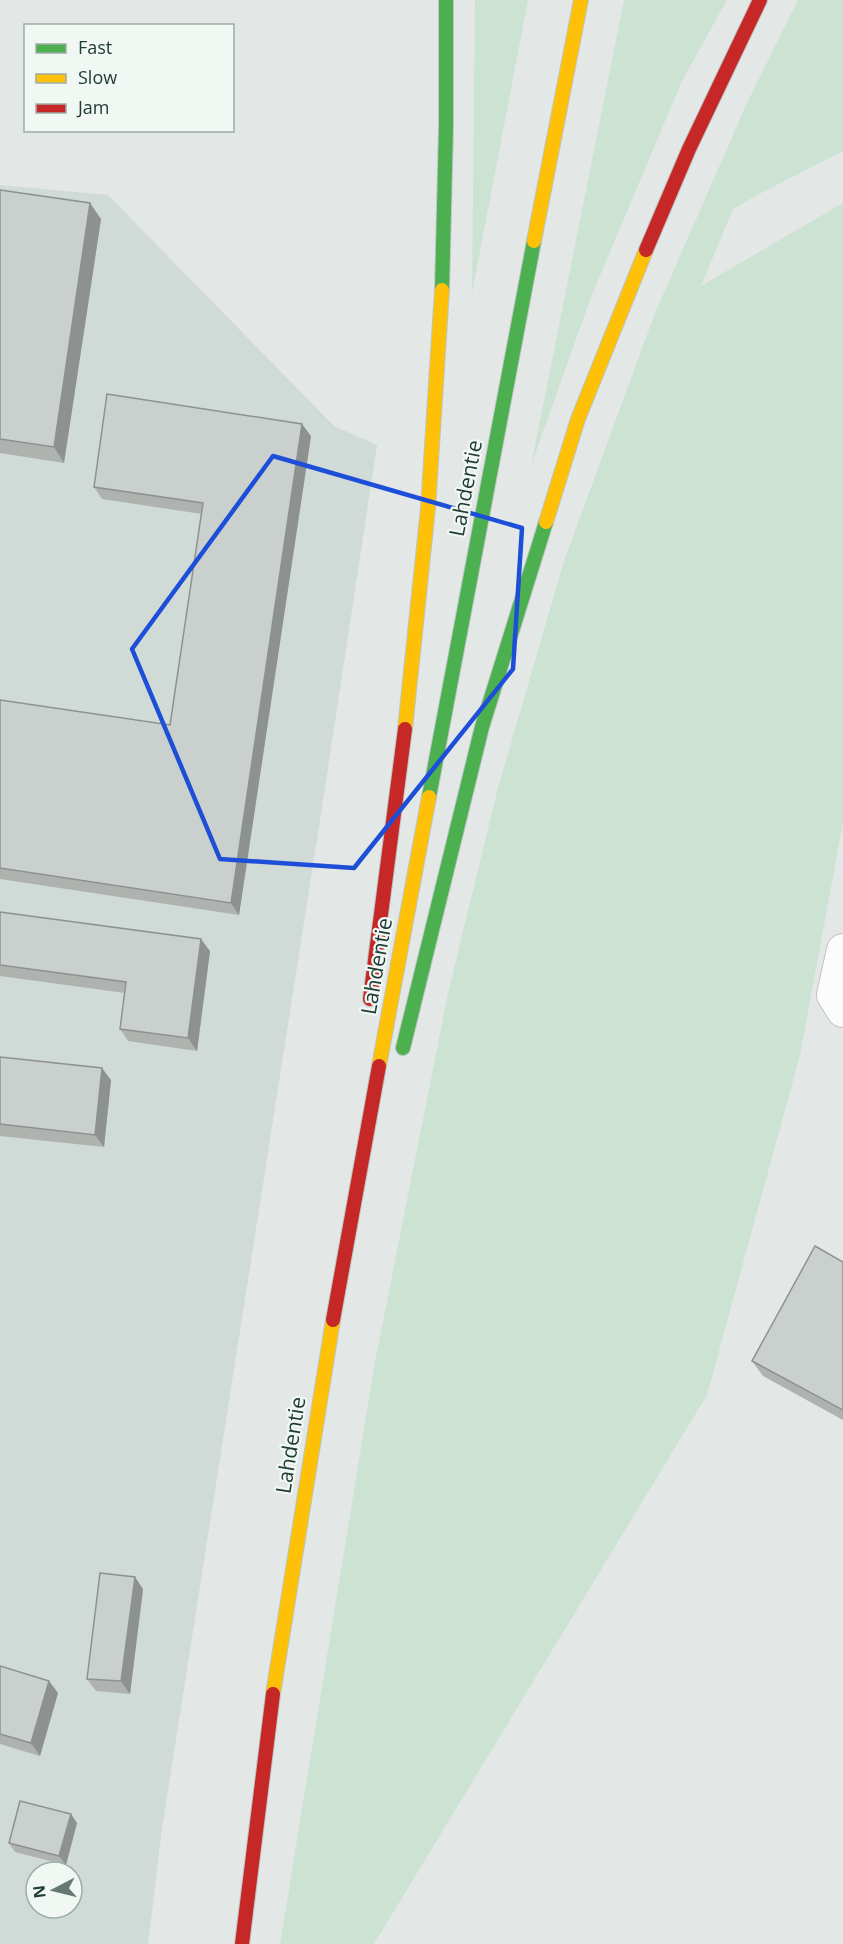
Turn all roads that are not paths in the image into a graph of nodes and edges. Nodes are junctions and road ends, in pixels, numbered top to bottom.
1 (446, 0) edge
2 (581, 0) edge
3 (760, 0) edge
4 (843, 950) edge
5 (843, 1011) edge
6 (368, 1015) dead end
7 (399, 1064) dead end
8 (353, 1132) dead end
9 (378, 1146) dead end
10 (324, 1367) junction
11 (242, 1944) edge

1 - 6 highway
2 - 10 highway, Lahdentie
3 - 7 highway
4 - 5 street
8 - 10 highway
9 - 10 highway
10 - 11 highway, Lahdentie

